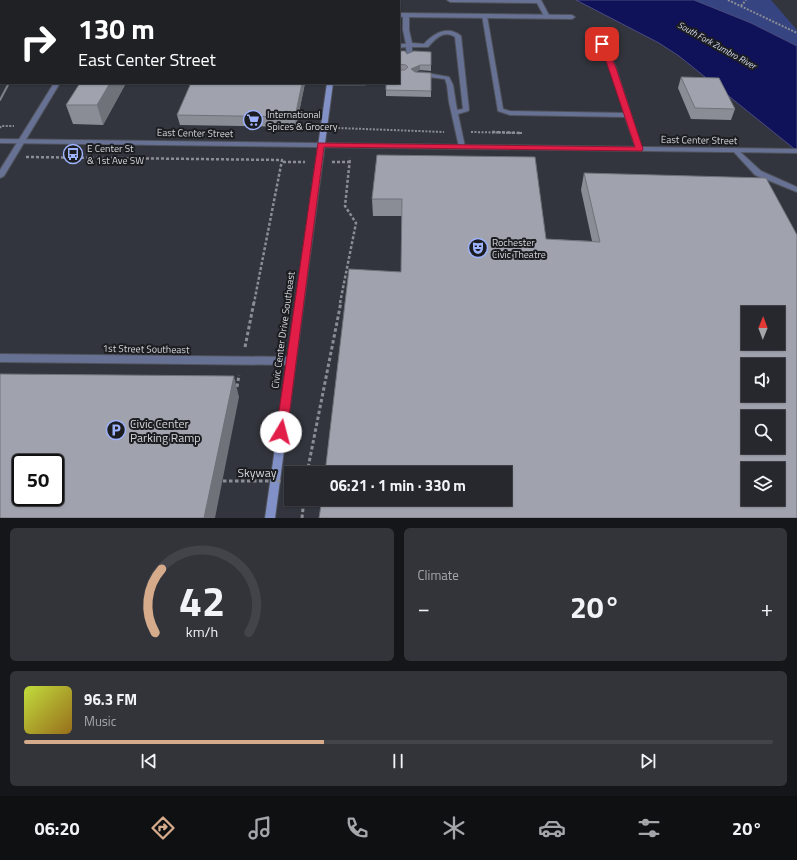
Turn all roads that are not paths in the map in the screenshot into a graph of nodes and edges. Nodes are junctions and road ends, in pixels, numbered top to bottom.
1 (450, 0) edge
2 (400, 15) edge
3 (406, 16) junction
4 (484, 16) junction
5 (547, 17) junction
6 (572, 18) dead end
7 (608, 31) dead end
8 (409, 45) junction
9 (400, 46) edge
10 (409, 57) edge
11 (415, 74) edge
12 (56, 84) edge
13 (330, 84) edge
14 (456, 112) junction
15 (628, 116) junction
16 (0, 141) edge
17 (21, 141) junction
18 (320, 144) junction
19 (462, 146) junction
20 (639, 149) junction
21 (735, 150) junction
22 (797, 151) edge
23 (0, 176) edge
24 (797, 190) edge
25 (0, 358) edge
26 (291, 361) junction
27 (270, 518) edge

1 - 5 street
2 - 3 street
3 - 4 street
3 - 8 street
4 - 5 street
4 - 15 street
5 - 6 street
7 - 15 street
8 - 9 street
8 - 10 street
8 - 14 street
11 - 14 street
12 - 17 street
13 - 18 main road, Civic Center Drive Southeast
14 - 19 street
15 - 20 street
16 - 17 street, East Center Street
17 - 18 street, East Center Street
17 - 23 street
18 - 19 street, East Center Street
18 - 26 main road, Civic Center Drive Southeast
19 - 20 street, East Center Street
20 - 21 street, East Center Street
21 - 22 street, East Center Street
21 - 24 street
25 - 26 street, 1st Street Southeast
26 - 27 main road, Civic Center Drive Southeast

